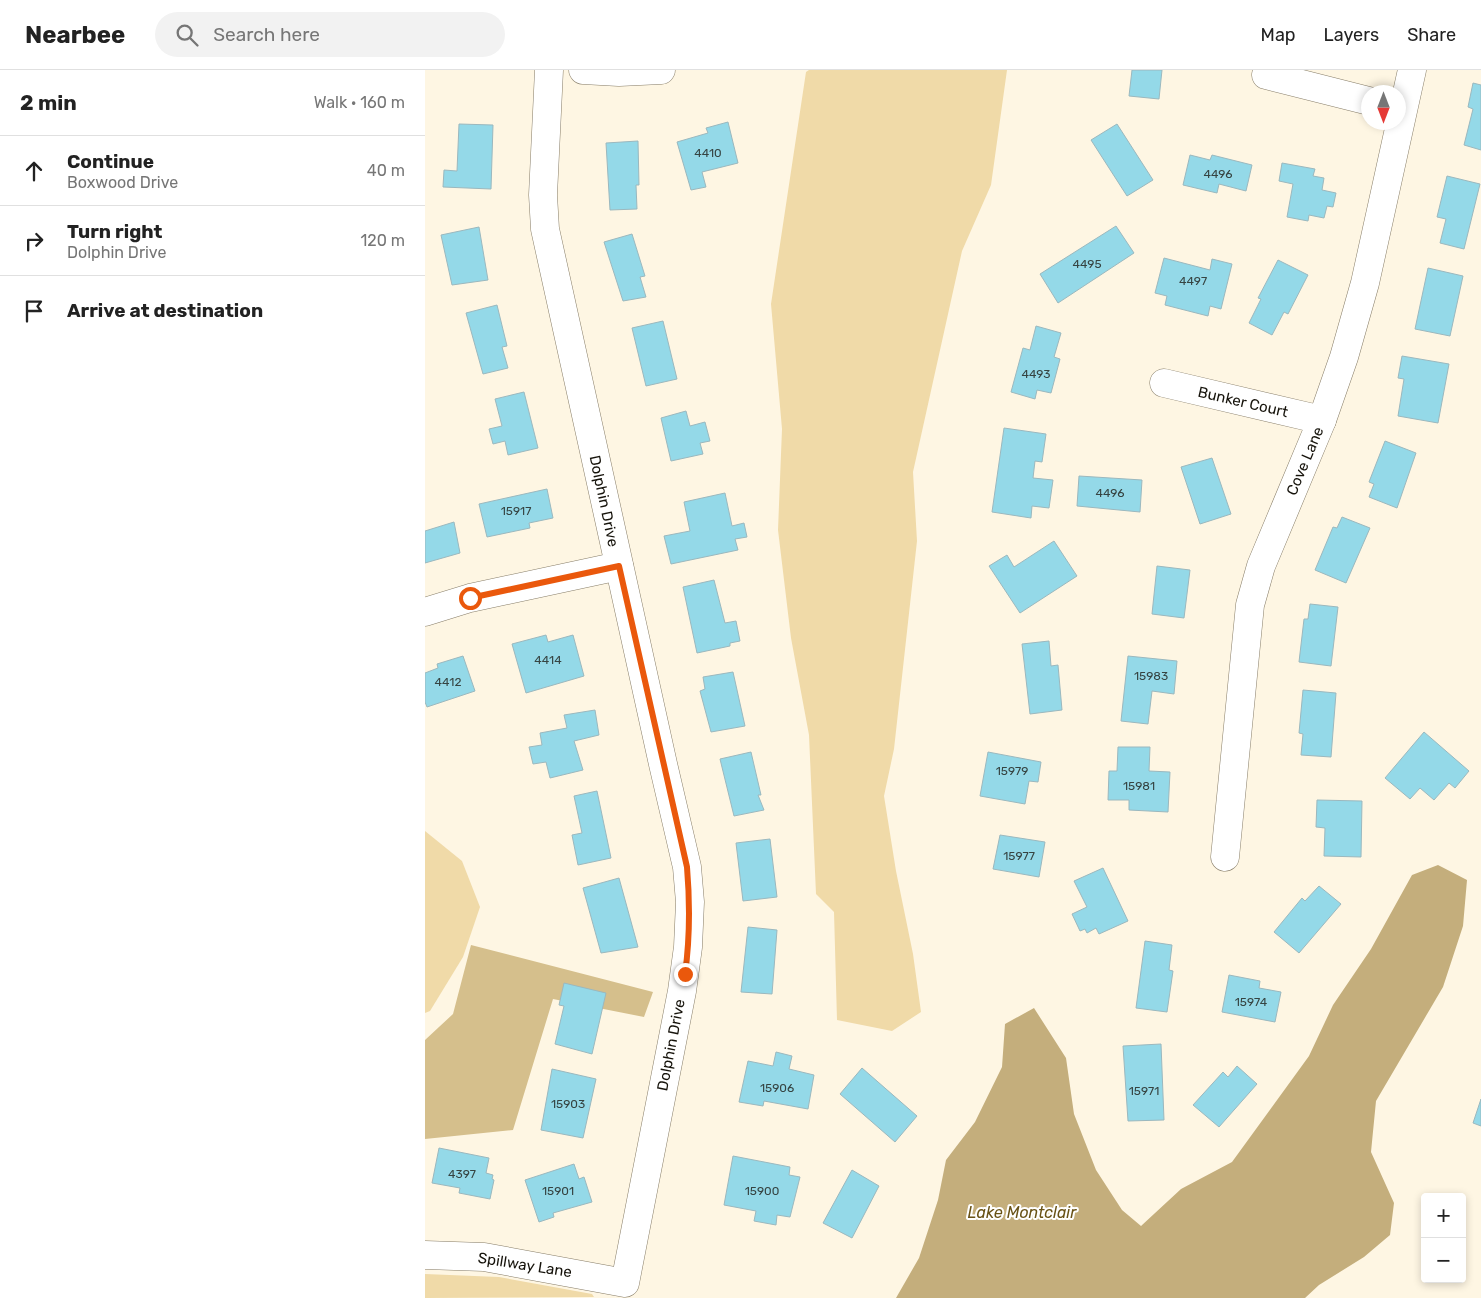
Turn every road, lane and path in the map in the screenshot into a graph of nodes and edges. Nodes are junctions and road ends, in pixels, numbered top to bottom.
1 (549, 70) edge
2 (583, 70) edge
3 (661, 70) edge
4 (1412, 70) edge
5 (1266, 75) dead end
6 (1406, 91) edge
7 (1361, 99) edge
8 (1397, 130) edge
9 (1164, 383) dead end
10 (1321, 420) junction
11 (619, 566) junction
12 (425, 612) edge
13 (1225, 857) dead end
14 (425, 1255) edge
15 (625, 1283) joint

1 - 11 street, Dolphin Drive
2 - 3 street
4 - 6 street, Cove Lane
5 - 7 street
8 - 10 street, Cove Lane
9 - 10 street, Bunker Court
10 - 13 street, Cove Lane
11 - 12 street
11 - 15 street, Dolphin Drive
14 - 15 street, Spillway Lane

